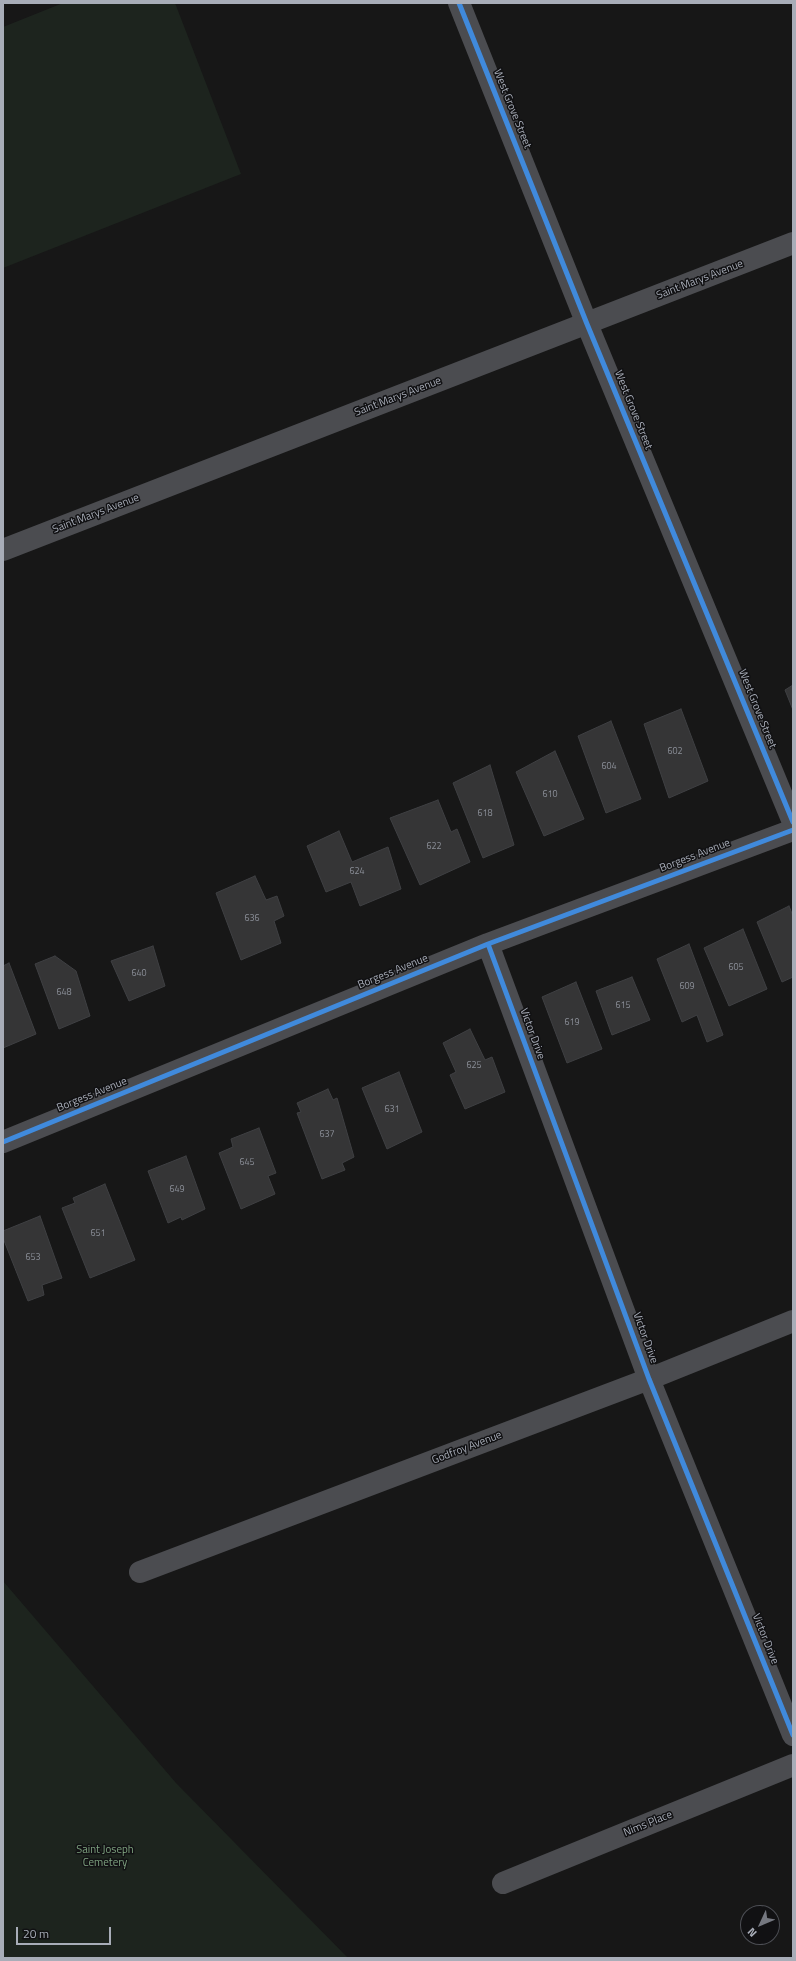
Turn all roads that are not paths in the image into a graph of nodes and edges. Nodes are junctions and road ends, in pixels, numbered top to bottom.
1 (459, 3) edge
2 (793, 243) edge
3 (587, 324) junction
4 (3, 550) edge
5 (793, 822) edge
6 (793, 830) edge
7 (488, 944) junction
8 (3, 1142) edge
9 (793, 1321) edge
10 (649, 1379) junction
11 (140, 1572) dead end
12 (793, 1735) edge
13 (793, 1765) edge
14 (503, 1883) dead end

1 - 3 street, West Grove Street
2 - 3 street, Saint Marys Avenue
3 - 4 street, Saint Marys Avenue
3 - 5 street, West Grove Street
6 - 7 street, Borgess Avenue
7 - 8 street, Borgess Avenue
7 - 10 street, Victor Drive
9 - 10 street, Godfroy Avenue
10 - 11 street, Godfroy Avenue
10 - 12 street, Victor Drive
13 - 14 street, Nims Place

